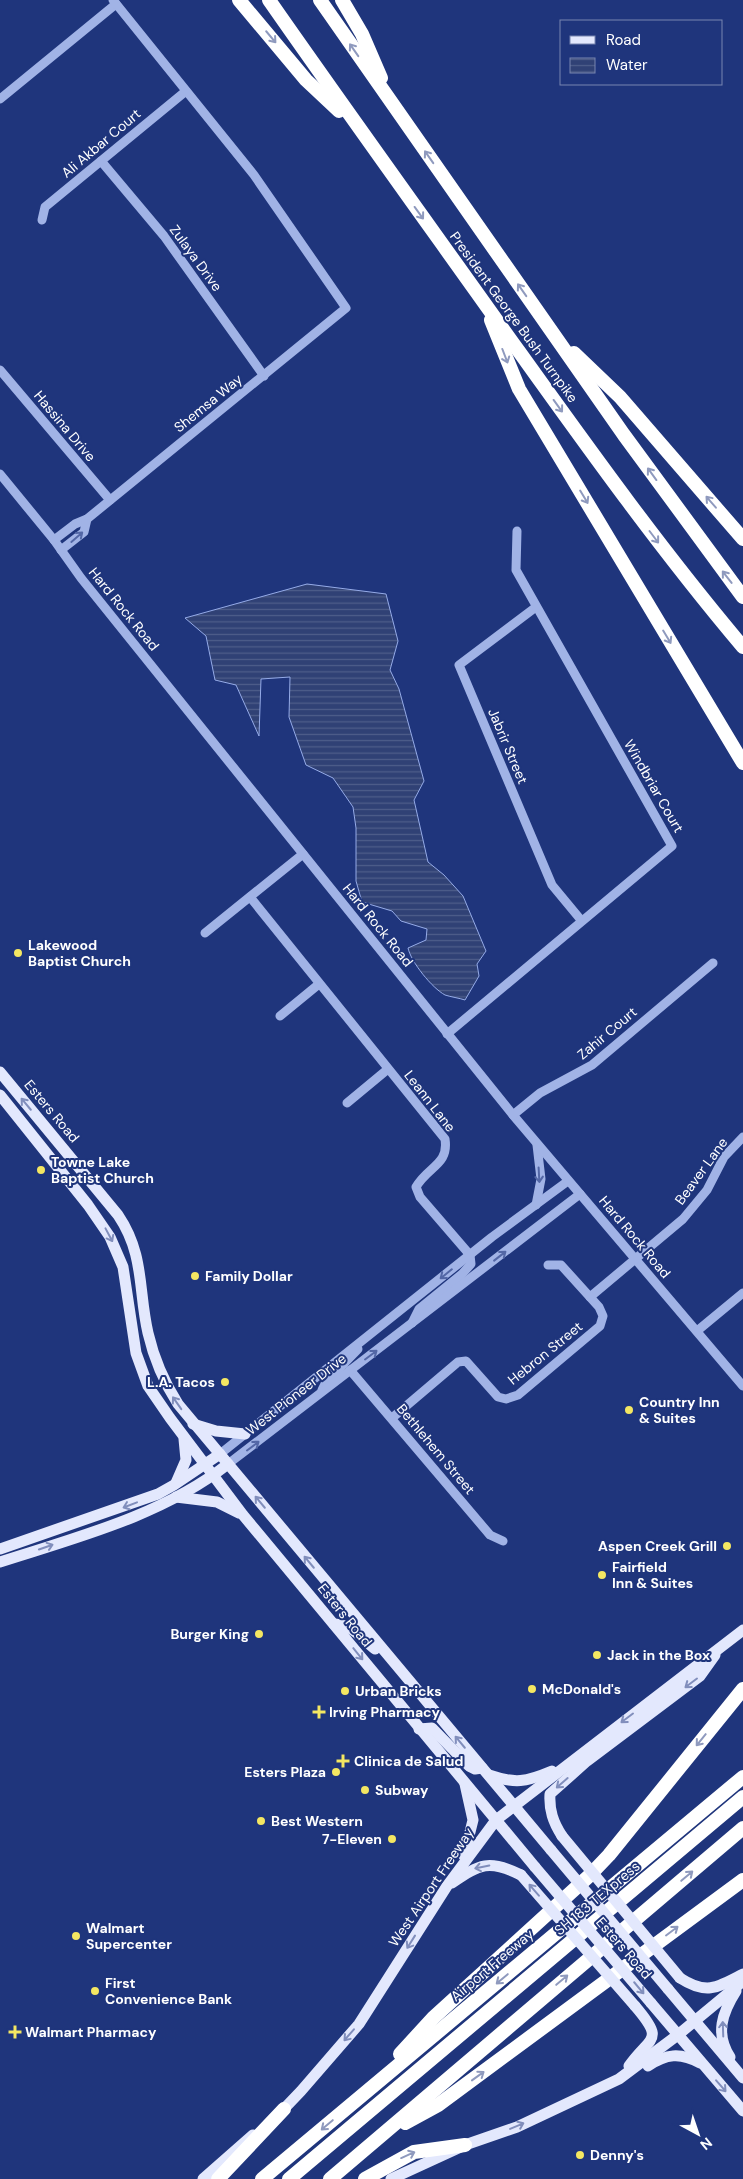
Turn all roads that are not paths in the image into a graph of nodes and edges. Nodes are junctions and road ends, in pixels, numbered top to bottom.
1 (239, 0) edge
2 (269, 0) edge
3 (320, 0) edge
4 (342, 0) edge
5 (115, 2) edge
6 (186, 91) junction
7 (0, 99) edge
8 (392, 104) junction
9 (360, 130) junction
10 (101, 161) junction
11 (42, 220) dead end
12 (479, 295) junction
13 (550, 330) junction
14 (0, 370) edge
15 (264, 376) junction
16 (0, 474) edge
17 (110, 500) junction
18 (87, 519) junction
19 (517, 531) dead end
20 (743, 539) edge
21 (54, 540) junction
22 (61, 550) junction
23 (743, 597) edge
24 (536, 607) junction
25 (722, 621) junction
26 (743, 647) edge
27 (743, 657) edge
28 (743, 763) edge
29 (303, 854) junction
30 (250, 897) junction
31 (581, 920) junction
32 (205, 933) dead end
33 (713, 963) dead end
34 (319, 984) junction
35 (280, 1016) dead end
36 (446, 1034) junction
37 (388, 1070) junction
38 (0, 1072) edge
39 (0, 1095) edge
40 (347, 1103) dead end
41 (513, 1115) junction
42 (743, 1138) edge
43 (537, 1144) junction
44 (568, 1180) junction
45 (93, 1185) junction
46 (580, 1194) junction
47 (81, 1195) junction
48 (536, 1204) junction
49 (470, 1255) junction
50 (636, 1260) junction
51 (548, 1265) dead end
52 (743, 1293) edge
53 (590, 1297) junction
54 (412, 1323) junction
55 (697, 1331) junction
56 (358, 1344) junction
57 (350, 1370) junction
58 (743, 1386) edge
59 (320, 1394) junction
60 (392, 1418) junction
61 (193, 1424) junction
62 (245, 1434) junction
63 (184, 1437) junction
64 (220, 1454) junction
65 (228, 1464) junction
66 (204, 1465) junction
67 (213, 1476) junction
68 (175, 1491) junction
69 (243, 1515) junction
70 (504, 1541) dead end
71 (0, 1549) edge
72 (0, 1562) edge
73 (350, 1610) junction
74 (334, 1624) junction
75 (743, 1630) edge
76 (722, 1646) junction
77 (390, 1657) junction
78 (743, 1689) edge
79 (437, 1714) junction
80 (419, 1728) junction
81 (566, 1766) junction
82 (743, 1769) edge
83 (485, 1771) junction
84 (743, 1777) edge
85 (464, 1782) junction
86 (743, 1797) edge
87 (716, 1800) junction
88 (514, 1806) junction
89 (743, 1809) edge
90 (496, 1820) junction
91 (743, 1828) edge
92 (743, 1836) edge
93 (718, 1850) junction
94 (462, 1863) junction
95 (743, 1880) edge
96 (446, 1886) junction
97 (743, 1974) edge
98 (743, 1981) edge
99 (695, 2021) junction
100 (679, 2034) junction
101 (704, 2066) junction
102 (741, 2076) edge
103 (619, 2079) junction
104 (364, 2094) junction
105 (284, 2109) junction
106 (743, 2111) edge
107 (378, 2138) junction
108 (464, 2145) junction
109 (203, 2179) edge
110 (218, 2179) edge
111 (262, 2179) edge
112 (289, 2179) edge
113 (302, 2179) edge
114 (330, 2179) edge
115 (365, 2179) edge
116 (391, 2179) edge

1 -> 9 highway
2 - 9 highway, President George Bush Turnpike
8 -> 3 highway, President George Bush Turnpike
4 - 8 highway
5 - 6 street
5 - 7 street
6 - 10 street, Ali Akbar Court
6 - 15 street, Shemsa Way
13 -> 8 highway, President George Bush Turnpike
9 -> 12 highway, President George Bush Turnpike
10 - 11 street, Ali Akbar Court
10 - 15 street, Zulaya Drive
12 -> 25 highway, President George Bush Turnpike
12 -> 28 highway
20 -> 13 highway
23 -> 13 highway, President George Bush Turnpike
14 - 17 street, Hassina Drive
15 - 17 street, Shemsa Way
16 - 21 street, Hard Rock Road
17 - 18 street, Shemsa Way
18 - 21 street, Shemsa Way
22 -> 18 street, Shemsa Way
19 - 24 street, Windbriar Court
21 - 22 street, Hard Rock Road
22 - 29 street, Hard Rock Road
24 - 31 street, Jabrir Street
24 - 31 street, Windbriar Court
25 - 26 highway, President George Bush Turnpike
25 - 27 highway
29 - 30 street
29 - 36 street, Hard Rock Road
30 - 32 street
30 - 34 street, Leann Lane
31 - 36 street, Windbriar Court
33 - 41 street, Zahir Court
34 - 35 street
34 - 37 street, Leann Lane
36 - 41 street, Hard Rock Road
37 - 40 street
37 - 49 street, Leann Lane
45 -> 38 main road, Esters Road
39 - 47 main road, Esters Road
41 - 43 street, Hard Rock Road
42 - 50 street, Beaver Lane
43 - 44 street, Hard Rock Road
43 -> 48 street
44 - 46 street, Hard Rock Road
44 - 48 street, West Pioneer Drive
45 - 47 main road
61 -> 45 main road, Esters Road
46 - 50 street, Hard Rock Road
54 -> 46 street, West Pioneer Drive
47 -> 63 main road, Esters Road
48 - 49 street, West Pioneer Drive
49 - 54 street
49 -> 56 street, West Pioneer Drive
50 - 53 street, Beaver Lane
50 - 55 street, Hard Rock Road
51 - 53 street, Hebron Street
52 - 55 street
53 - 60 street, Hebron Street
57 -> 54 street, West Pioneer Drive
55 - 58 street, Hard Rock Road
56 - 59 street
56 - 62 street, West Pioneer Drive
57 - 59 street, West Pioneer Drive
57 - 60 street, Bethlehem Street
65 -> 59 street, West Pioneer Drive
60 - 70 street, Bethlehem Street
61 - 62 main road
61 - 64 main road, Esters Road
62 - 64 street, West Pioneer Drive
63 - 66 main road, Esters Road
63 - 68 main road
64 - 65 main road, Esters Road
64 - 66 main road, West Pioneer Drive
65 - 67 main road, West Pioneer Drive
73 -> 65 main road, Esters Road
66 - 67 main road, Esters Road
66 - 68 main road, West Pioneer Drive
67 - 68 main road, West Pioneer Drive
67 - 69 main road, Esters Road
68 - 69 main road
68 -> 71 main road, West Pioneer Drive
72 -> 68 main road, West Pioneer Drive
69 - 74 main road, Esters Road
73 - 74 main road
73 - 77 main road, Esters Road
74 - 77 main road
74 -> 80 main road, Esters Road
75 - 76 main road, West Airport Freeway
76 -> 81 main road, West Airport Freeway
76 -> 97 main road, bridge
77 - 79 main road, Esters Road
78 -> 104 highway
79 - 80 main road
83 -> 79 main road, Esters Road
80 - 83 main road
80 - 85 main road, Esters Road
81 - 83 main road
81 - 88 main road, West Airport Freeway
82 - 87 highway
83 - 88 main road, Esters Road
84 - 87 highway, Airport Freeway
85 - 90 main road, Esters Road
85 - 94 main road
86 - 112 highway, SH 183 TEXpress
87 -> 104 highway, Airport Freeway
88 - 90 main road, West Airport Freeway
88 - 99 main road, Esters Road, bridge
89 - 113 highway, SH 183 TEXpress
90 - 94 main road, West Airport Freeway
90 -> 100 main road, Esters Road, bridge
91 - 93 highway
92 - 93 highway
107 -> 93 highway
94 - 96 main road, West Airport Freeway
107 -> 95 highway
103 -> 96 main road, bridge
96 -> 105 main road, West Airport Freeway
98 - 99 main road
102 -> 98 main road
99 - 100 main road
99 - 102 main road, Esters Road
100 - 101 main road, Esters Road
100 - 103 main road
101 - 103 main road
101 -> 106 main road, Esters Road
108 -> 103 main road
104 -> 111 highway, Airport Freeway
105 - 109 main road, West Airport Freeway
105 - 110 highway
107 - 114 highway
115 -> 108 highway
108 - 116 main road

